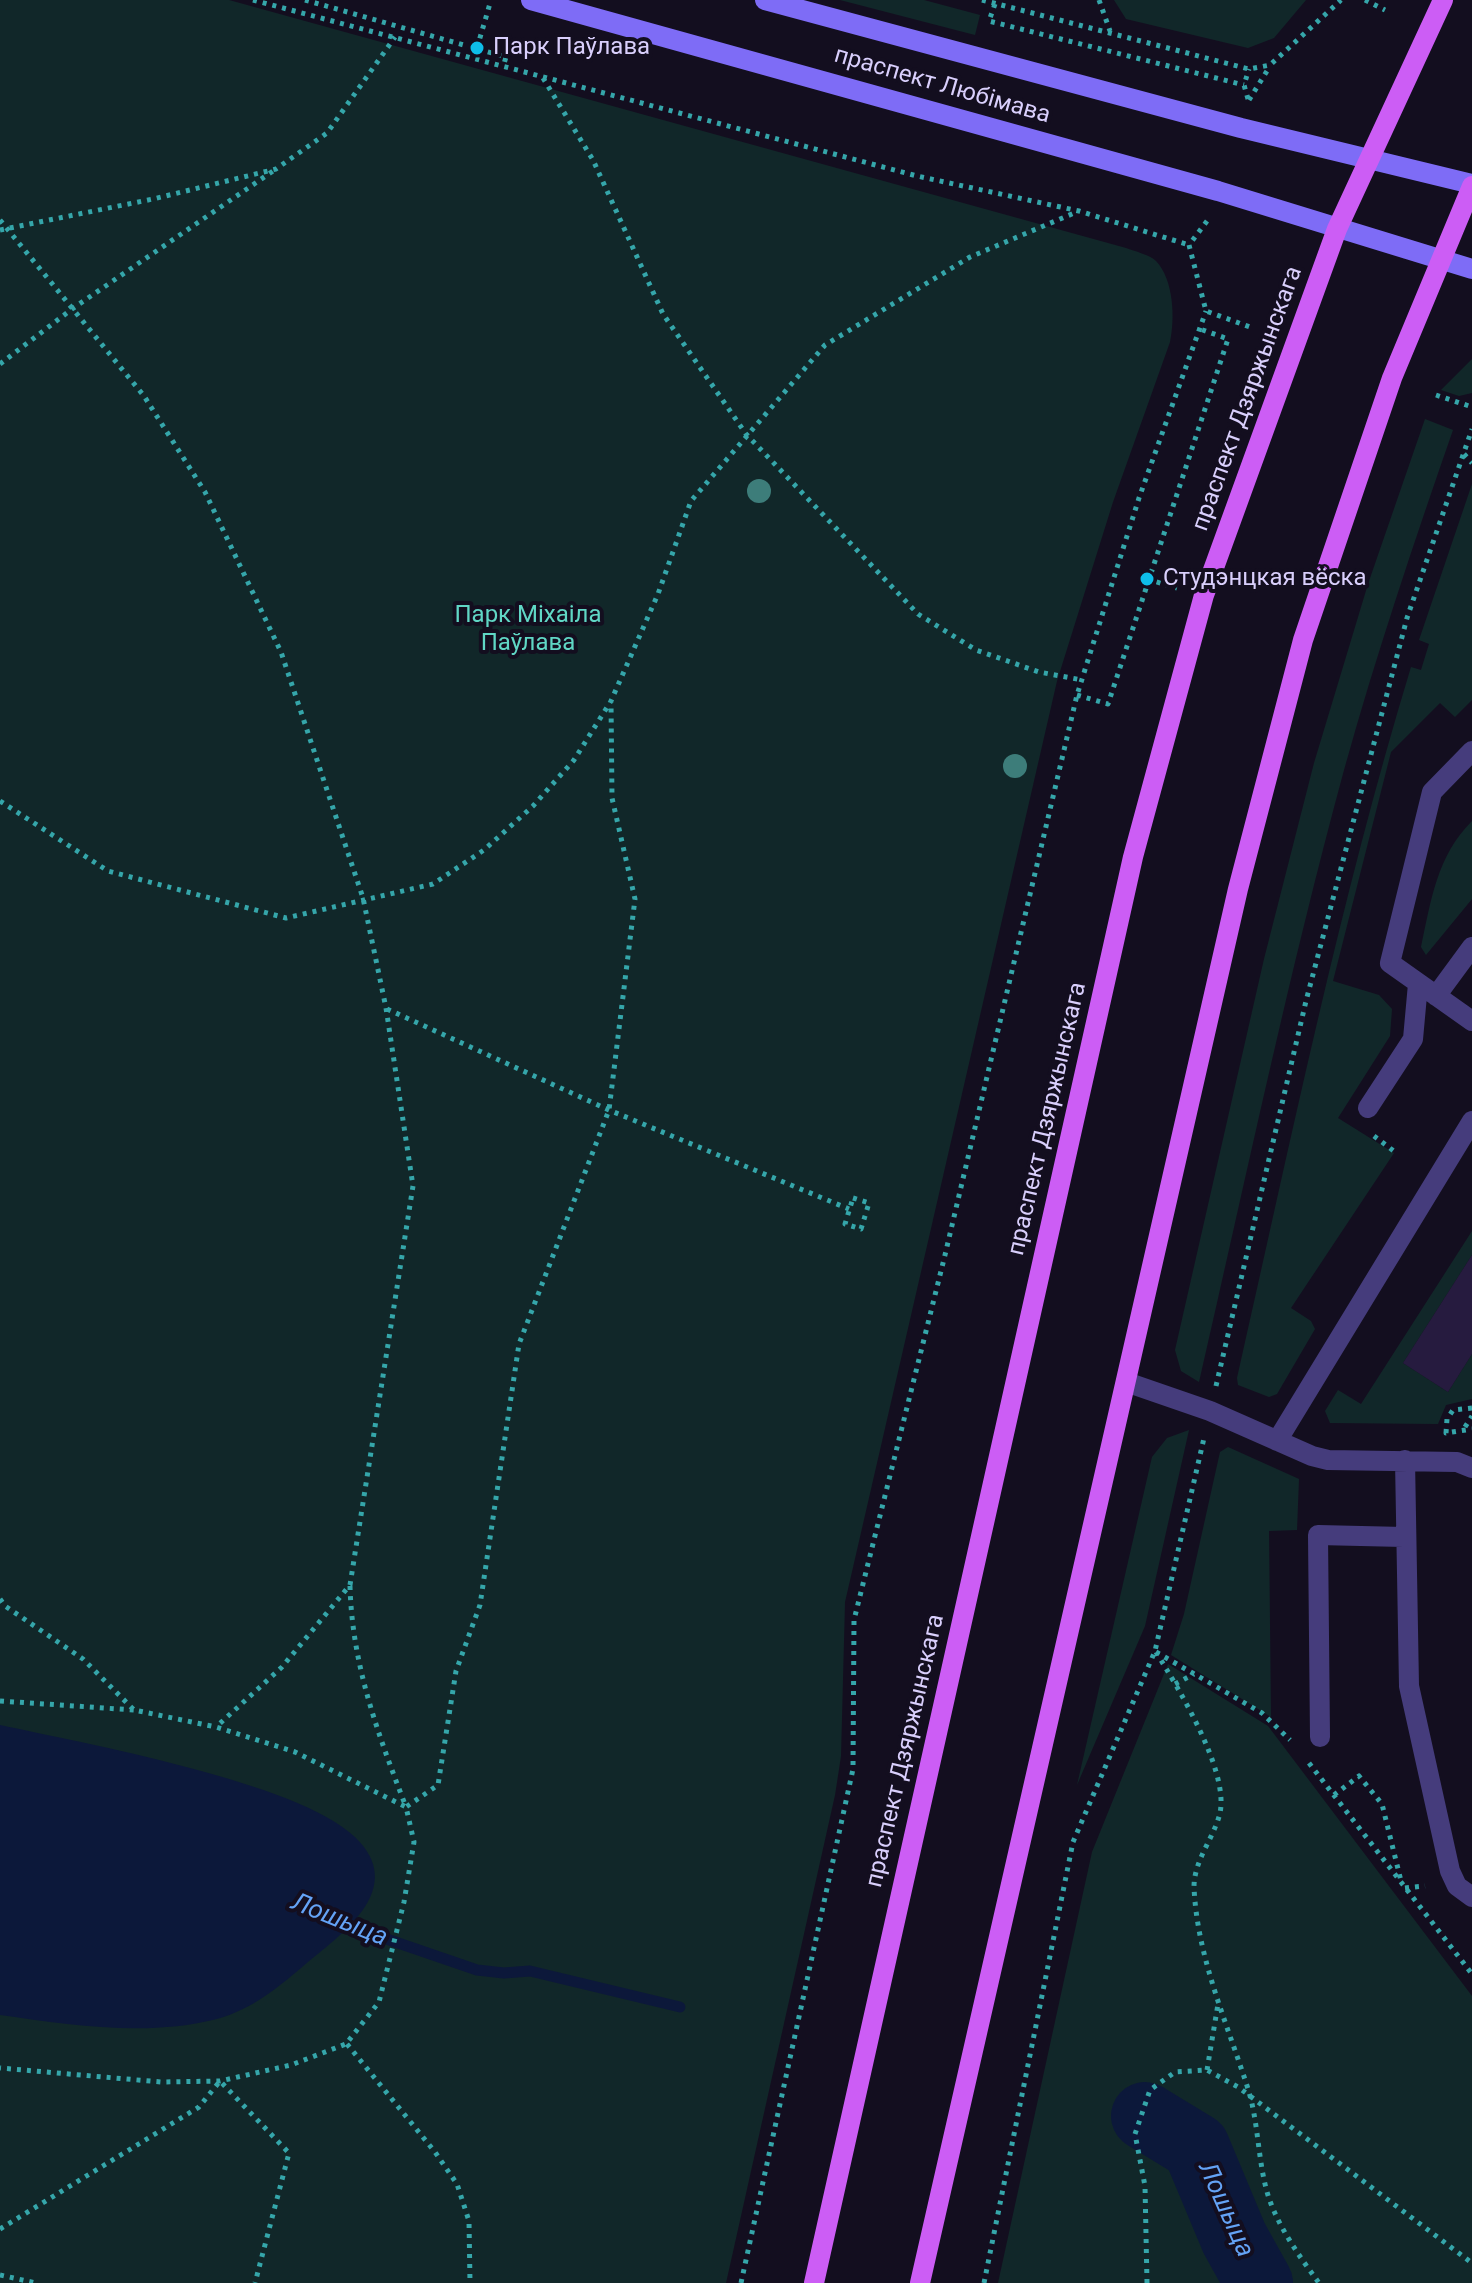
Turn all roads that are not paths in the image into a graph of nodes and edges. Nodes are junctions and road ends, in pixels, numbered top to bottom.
1 (531, 0) edge
2 (765, 0) edge
3 (1443, 0) edge
4 (1368, 160) junction
5 (1472, 185) edge
6 (1337, 229) junction
7 (1442, 260) junction
8 (1472, 269) edge
9 (1472, 751) edge
10 (1472, 947) edge
11 (1418, 984) junction
12 (1436, 996) junction
13 (1472, 1021) edge
14 (1368, 1108) dead end
15 (1472, 1121) edge
16 (1126, 1382) junction
17 (1277, 1441) junction
18 (1405, 1460) junction
19 (1472, 1468) edge
20 (1404, 1537) junction
21 (1320, 1737) dead end
22 (1472, 1897) edge
23 (814, 2283) edge
24 (920, 2283) edge

1 - 6 main road, праспект Любімава
2 - 4 main road, праспект Любімава
3 - 4 main road, праспект Дзяржынскага
4 - 5 main road, праспект Любімава
4 - 6 main road, праспект Дзяржынскага
5 - 7 main road
6 - 7 main road, праспект Любімава
6 - 23 main road, праспект Дзяржынскага
7 - 8 main road, праспект Любімава
7 - 16 main road
9 - 11 lane
10 - 12 lane
11 - 12 lane
11 - 14 lane
12 - 13 lane
15 - 17 lane
16 - 17 lane
16 - 24 main road
17 - 18 lane
18 - 19 lane
18 - 20 lane
20 - 21 lane
20 - 22 lane

